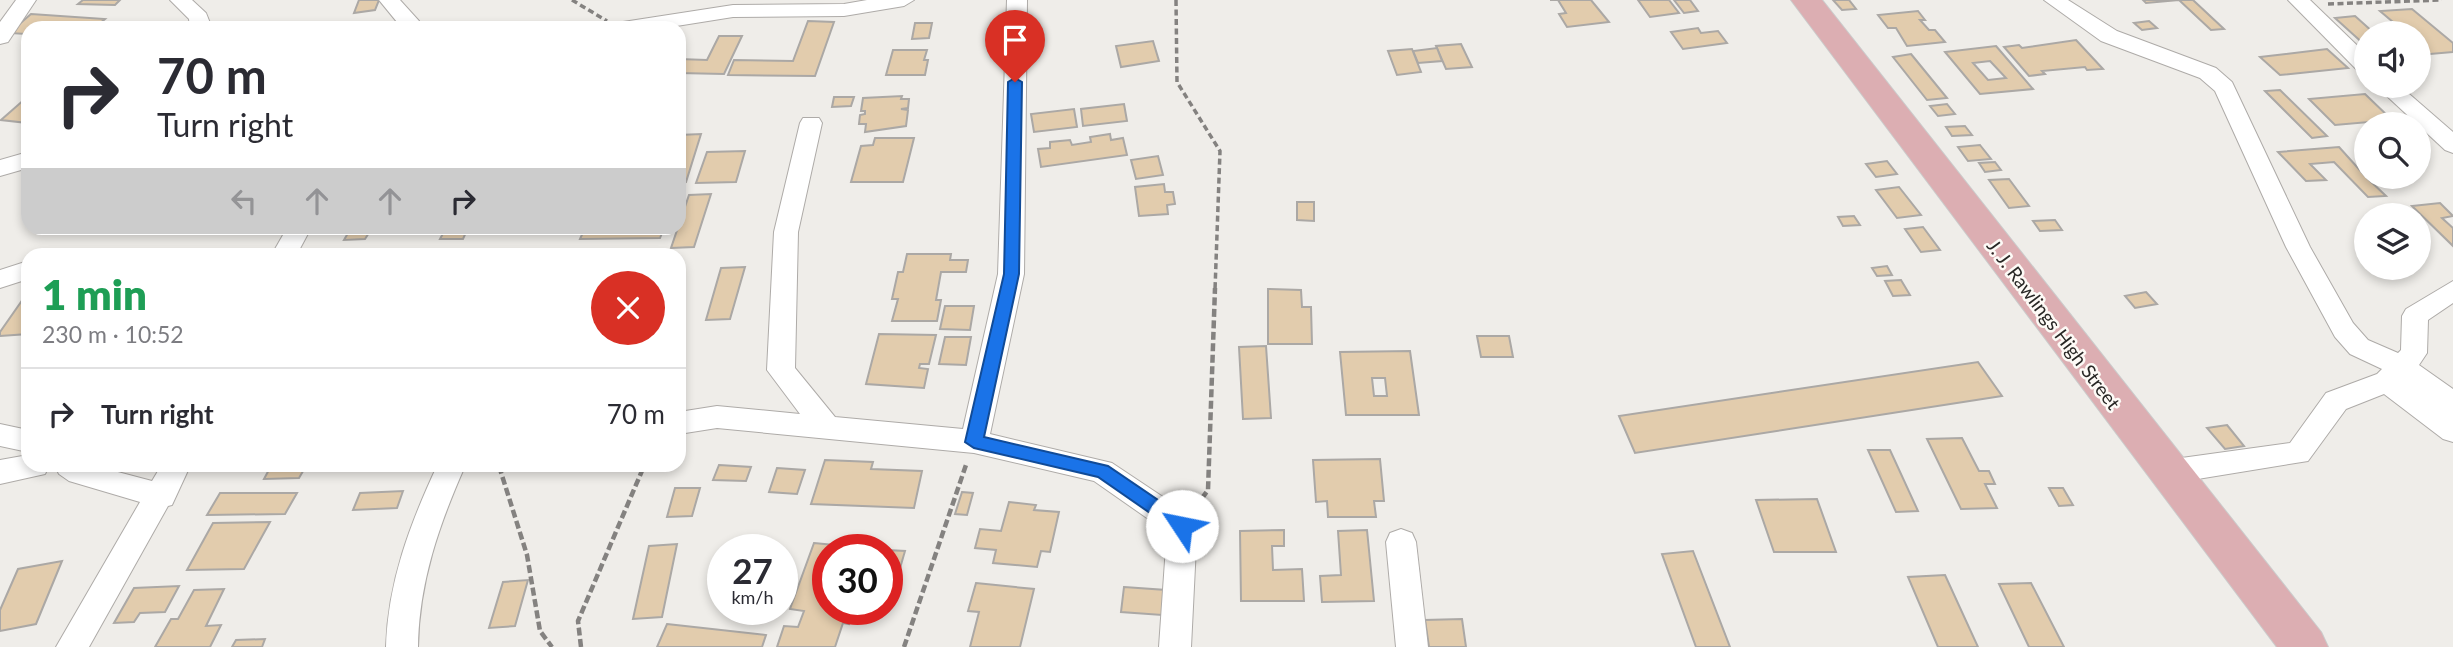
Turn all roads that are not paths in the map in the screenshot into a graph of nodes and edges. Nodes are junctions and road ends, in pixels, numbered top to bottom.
1 (26, 0) edge
2 (180, 0) edge
3 (389, 0) edge
4 (904, 0) edge
5 (1017, 0) edge
6 (1806, 0) edge
7 (2054, 0) edge
8 (2302, 4) edge
9 (734, 5) edge
10 (200, 21) edge
11 (407, 21) edge
12 (657, 21) edge
13 (0, 37) edge
14 (2354, 54) edge
15 (2400, 98) edge
16 (811, 124) dead end
17 (2453, 145) edge
18 (21, 162) edge
19 (0, 168) edge
20 (21, 272) edge
21 (0, 279) edge
22 (2453, 290) edge
23 (2394, 374) junction
24 (2453, 404) edge
25 (686, 422) edge
26 (827, 428) junction
27 (2453, 431) edge
28 (0, 435) edge
29 (21, 440) edge
30 (974, 442) junction
31 (21, 468) edge
32 (0, 472) edge
33 (78, 472) edge
34 (173, 472) edge
35 (448, 472) edge
36 (2168, 472) junction
37 (162, 496) junction
38 (1401, 542) dead end
39 (72, 647) edge
40 (402, 647) edge
41 (1175, 647) edge
42 (1412, 647) edge
43 (2305, 647) edge

1 - 13 street
2 - 10 street
3 - 11 street
4 - 9 street
5 - 30 street
6 - 36 main road, J. J. Rawlings High Street
7 - 23 street
8 - 14 street
9 - 12 street
15 - 17 street
16 - 26 street
18 - 19 street
20 - 21 street
22 - 23 street
23 - 24 street
23 - 27 street
23 - 36 street
25 - 26 street
26 - 30 street
28 - 29 street
30 - 41 street
31 - 32 street
33 - 37 street
34 - 37 street
35 - 40 street
36 - 43 main road, J. J. Rawlings High Street
37 - 39 street
38 - 42 street

